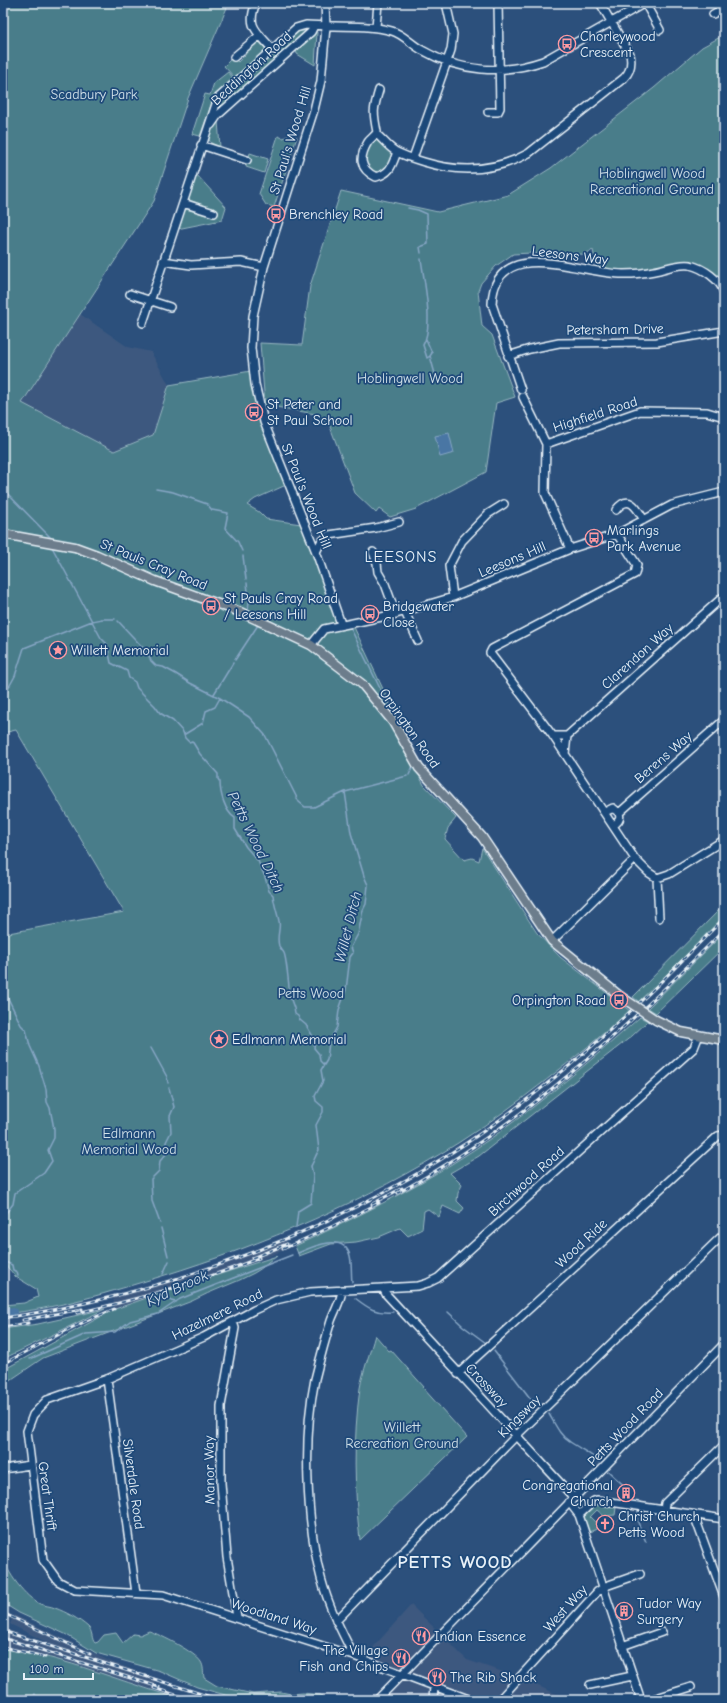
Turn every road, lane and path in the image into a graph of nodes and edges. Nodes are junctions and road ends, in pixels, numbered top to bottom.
1 (256, 3) edge
2 (325, 3) edge
3 (378, 3) edge
4 (446, 3) edge
5 (498, 3) edge
6 (600, 3) edge
7 (645, 3) edge
8 (718, 3) edge
9 (713, 14) dead end
10 (611, 23) junction
11 (314, 26) junction
12 (660, 26) dead end
13 (326, 27) junction
14 (376, 27) junction
15 (260, 35) junction
16 (272, 49) junction
17 (234, 57) dead end
18 (448, 62) junction
19 (499, 70) junction
20 (379, 90) dead end
21 (488, 112) dead end
22 (206, 131) junction
23 (376, 134) junction
24 (201, 145) junction
25 (397, 152) junction
26 (413, 158) junction
27 (247, 160) dead end
28 (183, 203) junction
29 (214, 213) dead end
30 (163, 261) junction
31 (264, 267) junction
32 (724, 293) edge
33 (130, 294) dead end
34 (150, 301) junction
35 (170, 307) dead end
36 (143, 323) dead end
37 (724, 331) edge
38 (508, 356) junction
39 (522, 394) joint
40 (724, 417) edge
41 (546, 444) junction
42 (724, 492) edge
43 (504, 504) dead end
44 (616, 510) dead end
45 (644, 520) junction
46 (400, 522) dead end
47 (3, 534) edge
48 (617, 534) junction
49 (570, 549) junction
50 (316, 552) junction
51 (373, 552) dead end
52 (724, 596) edge
53 (454, 597) junction
54 (405, 612) junction
55 (396, 614) junction
56 (341, 624) junction
57 (418, 641) dead end
58 (311, 646) junction
59 (724, 720) edge
60 (553, 736) junction
61 (567, 736) junction
62 (565, 754) junction
63 (605, 812) junction
64 (619, 813) junction
65 (613, 825) junction
66 (724, 840) edge
67 (636, 859) junction
68 (657, 878) junction
69 (659, 918) dead end
70 (552, 942) junction
71 (699, 1035) junction
72 (724, 1039) edge
73 (724, 1135) edge
74 (724, 1234) edge
75 (383, 1288) junction
76 (342, 1290) junction
77 (233, 1322) junction
78 (724, 1344) edge
79 (458, 1374) junction
80 (107, 1379) junction
81 (516, 1436) junction
82 (724, 1445) edge
83 (30, 1465) junction
84 (3, 1469) edge
85 (572, 1500) junction
86 (664, 1510) junction
87 (579, 1515) junction
88 (694, 1515) junction
89 (724, 1519) edge
90 (640, 1574) dead end
91 (603, 1587) junction
92 (136, 1593) junction
93 (724, 1597) edge
94 (238, 1618) junction
95 (336, 1621) junction
96 (662, 1632) dead end
97 (622, 1646) junction
98 (354, 1656) junction
99 (402, 1674) junction
100 (632, 1676) junction
101 (590, 1685) dead end
102 (434, 1686) junction
103 (691, 1687) dead end
104 (377, 1700) edge
105 (433, 1700) edge
106 (471, 1700) edge
107 (499, 1700) edge
108 (641, 1700) edge
109 (650, 1700) edge

1 - 15 street
2 - 13 street, St Paul's Wood Hill
3 - 14 street
4 - 18 street
5 - 19 street
6 - 10 street
7 - 10 street, Beddington Road
7 - 12 street
8 - 9 street
10 - 19 street, Beddington Road
10 - 26 street
11 - 13 street, Beddington Road
11 - 16 street, Beddington Road
11 - 22 street, Beddington Road
13 - 14 street, Beddington Road
13 - 31 street, St Paul's Wood Hill
14 - 18 street, Beddington Road
15 - 16 street
15 - 17 street
16 - 22 street, Beddington Road
18 - 19 street, Beddington Road
18 - 26 street
19 - 21 street
20 - 23 street
22 - 24 street, Beddington Road
23 - 25 street
23 - 25 street
24 - 27 street
24 - 28 street, Beddington Road
25 - 26 street
28 - 29 street
28 - 30 street, Beddington Road
30 - 31 street
30 - 34 street, Beddington Road
31 - 50 street, St Paul's Wood Hill
32 - 38 street, Leesons Way
33 - 34 street
34 - 35 street
34 - 36 street, Beddington Road
37 - 38 street, Petersham Drive
38 - 39 street, Leesons Way
39 - 41 street, Highfield Road
40 - 41 street, Highfield Road
41 - 49 street, Highfield Road
42 - 45 street, Leesons Hill
43 - 53 street
44 - 45 street
45 - 48 street, Leesons Hill
46 - 50 street
47 - 58 main road, St Pauls Cray Road
48 - 49 street, Leesons Hill
48 - 60 street
49 - 53 street, Leesons Hill
50 - 56 street, St Paul's Wood Hill
51 - 55 street
52 - 61 street, Clarendon Way
53 - 54 street, Leesons Hill
54 - 55 street, Leesons Hill
54 - 57 street
55 - 56 street, Leesons Hill
56 - 58 street, Leesons Hill
58 - 70 main road, Orpington Road
59 - 64 street, Berens Way
60 - 61 street
60 - 62 street
61 - 62 street
62 - 63 street
63 - 64 street
63 - 65 street
64 - 65 street, Berens Way
65 - 67 street
66 - 68 street
67 - 68 street
67 - 70 street
68 - 69 street
70 - 71 main road, Orpington Road, bridge
71 - 72 main road, Orpington Road
71 - 75 street, Birchwood Road
73 - 79 street, Wood Ride
74 - 81 street, Kingsway
75 - 76 street, Birchwood Road
75 - 79 street, Crossway
76 - 77 street, Hazelmere Road
76 - 95 street
77 - 80 street, Hazelmere Road
77 - 94 street, Manor Way
78 - 85 street, Petts Wood Road
79 - 81 street, Crossway
80 - 83 street, Great Thrift
80 - 92 street, Silverdale Road
81 - 85 street, Crossway
81 - 95 street, Kingsway
82 - 86 street
83 - 84 street
83 - 92 street, Great Thrift
85 - 87 street, Crossway
85 - 99 street, Petts Wood Road
86 - 87 street
86 - 88 street
87 - 91 street, Crossway
88 - 89 street
88 - 93 street
90 - 91 street
91 - 97 street, Crossway
91 - 107 street, West Way
92 - 94 street, Woodland Way
94 - 98 street, Woodland Way
95 - 98 street
96 - 97 street
97 - 100 street, Crossway
98 - 99 street, Woodland Way
99 - 102 street, Woodland Way
99 - 104 street, Petts Wood Road
100 - 101 street
100 - 108 street, Crossway
102 - 105 street
102 - 106 street, Woodland Way
103 - 109 street

